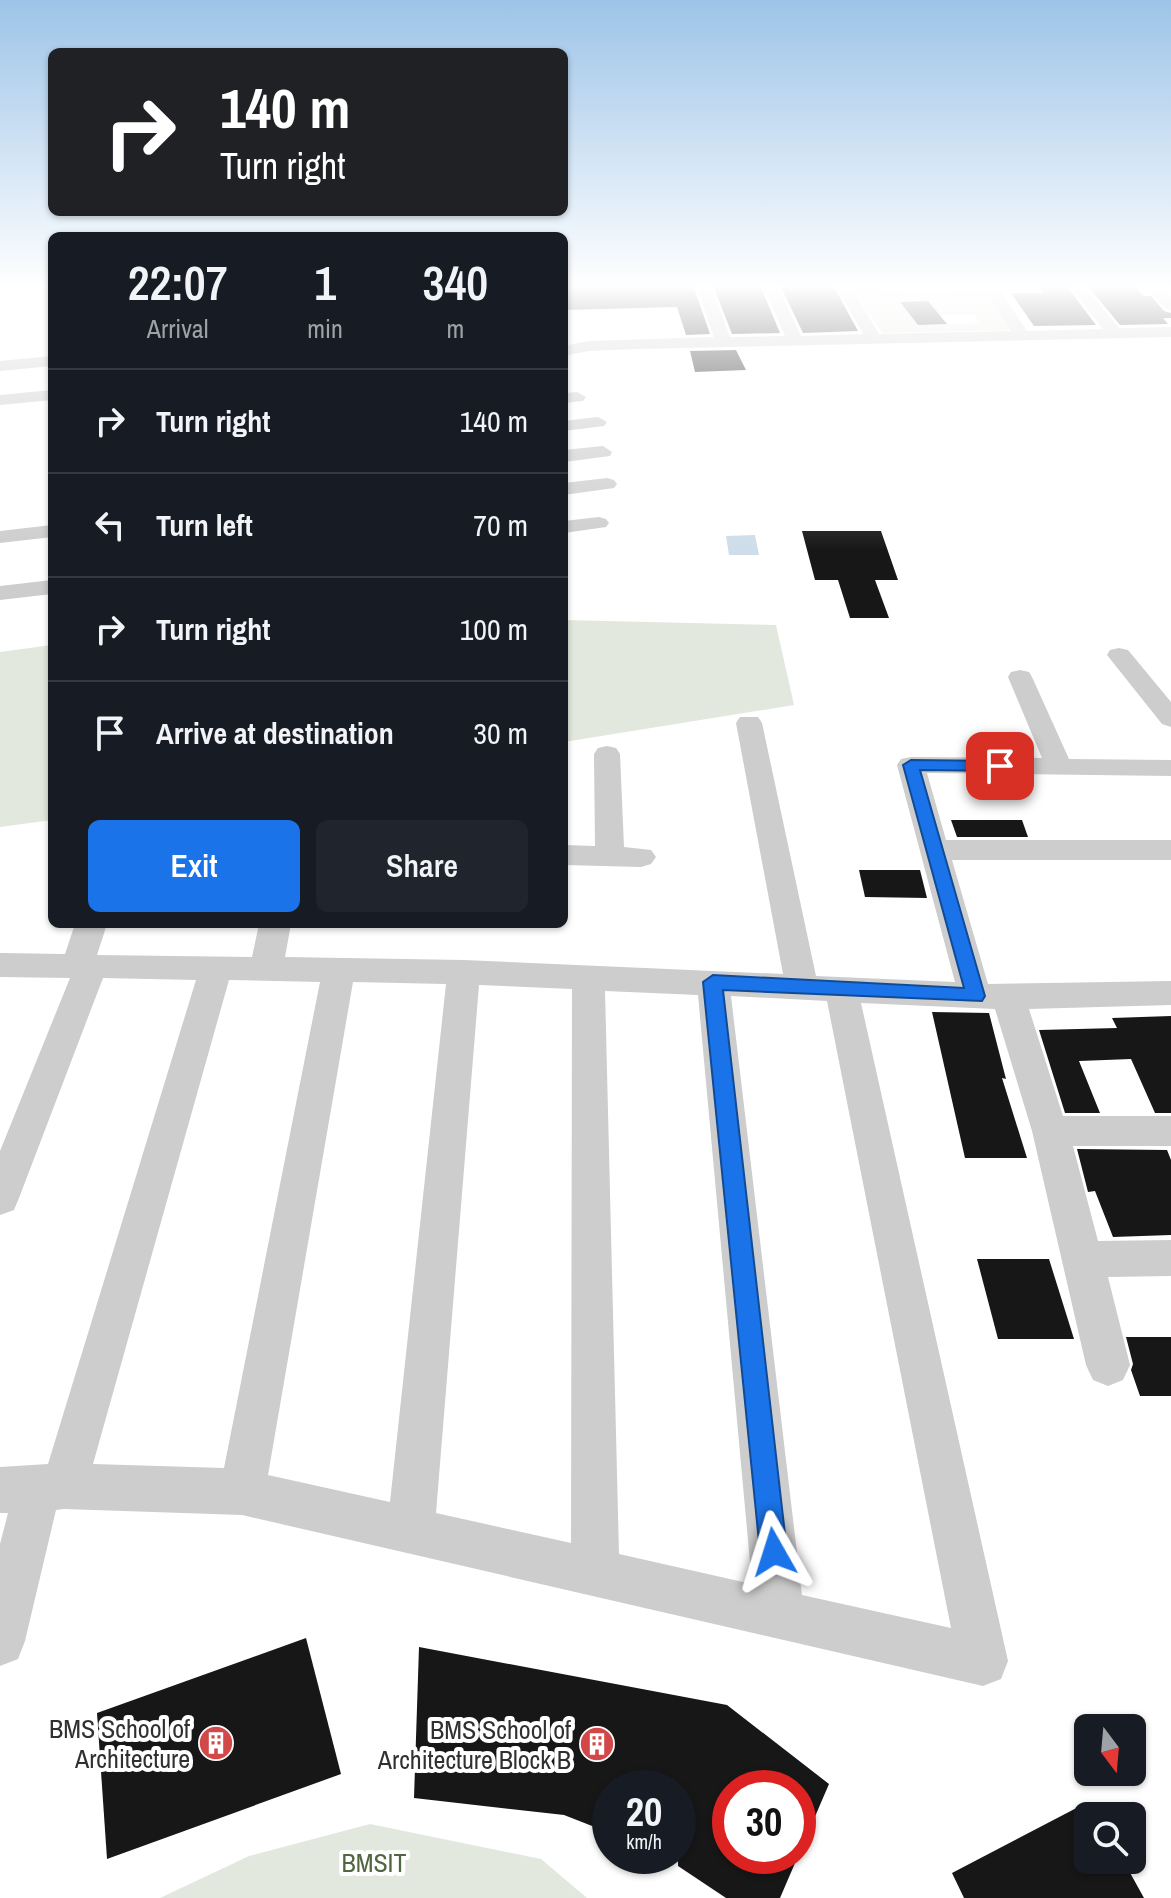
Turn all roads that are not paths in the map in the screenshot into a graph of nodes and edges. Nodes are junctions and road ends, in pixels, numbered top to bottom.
1 (48, 395) edge
2 (0, 400) edge
3 (598, 422) dead end
4 (568, 426) edge
5 (603, 452) dead end
6 (568, 456) edge
7 (607, 484) dead end
8 (568, 489) edge
9 (599, 523) dead end
10 (568, 527) edge
11 (48, 531) edge
12 (0, 537) edge
13 (48, 587) edge
14 (0, 593) edge
15 (1119, 655) dead end
16 (1020, 677) dead end
17 (1171, 719) edge
18 (749, 723) dead end
19 (607, 754) dead end
20 (1059, 767) junction
21 (1171, 768) edge
22 (935, 850) junction
23 (1171, 850) edge
24 (568, 855) edge
25 (610, 856) junction
26 (641, 857) dead end
27 (90, 928) edge
28 (274, 928) edge
29 (0, 965) edge
30 (84, 967) junction
31 (216, 969) junction
32 (266, 970) junction
33 (339, 970) junction
34 (464, 972) junction
35 (588, 977) junction
36 (713, 982) junction
37 (822, 988) junction
38 (1171, 993) edge
39 (992, 996) junction
40 (1050, 1131) junction
41 (1171, 1131) edge
42 (0, 1198) edge
43 (1171, 1258) edge
44 (1083, 1259) junction
45 (1108, 1365) dead end
46 (34, 1488) edge
47 (242, 1492) junction
48 (411, 1530) junction
49 (595, 1572) junction
50 (780, 1615) junction
51 (0, 1641) edge

1 - 2 street
3 - 4 street
5 - 6 street
7 - 8 street
9 - 10 street
11 - 12 street
13 - 14 street
15 - 17 street
16 - 20 street
18 - 37 street
19 - 25 street
20 - 21 street
20 - 22 street
22 - 23 street
22 - 39 street
24 - 25 street
25 - 26 street
27 - 30 street
28 - 32 street
29 - 30 street
30 - 31 street
30 - 42 street
31 - 32 street
31 - 46 street
32 - 33 street
33 - 34 street
33 - 47 street
34 - 35 street
34 - 48 street
35 - 36 street
35 - 49 street
36 - 37 street
36 - 50 street
37 - 39 street
37 - 50 street
38 - 39 street
39 - 40 street
40 - 41 street
40 - 44 street
43 - 44 street
44 - 45 street
46 - 47 street
46 - 51 street
47 - 48 street
48 - 49 street
49 - 50 street

